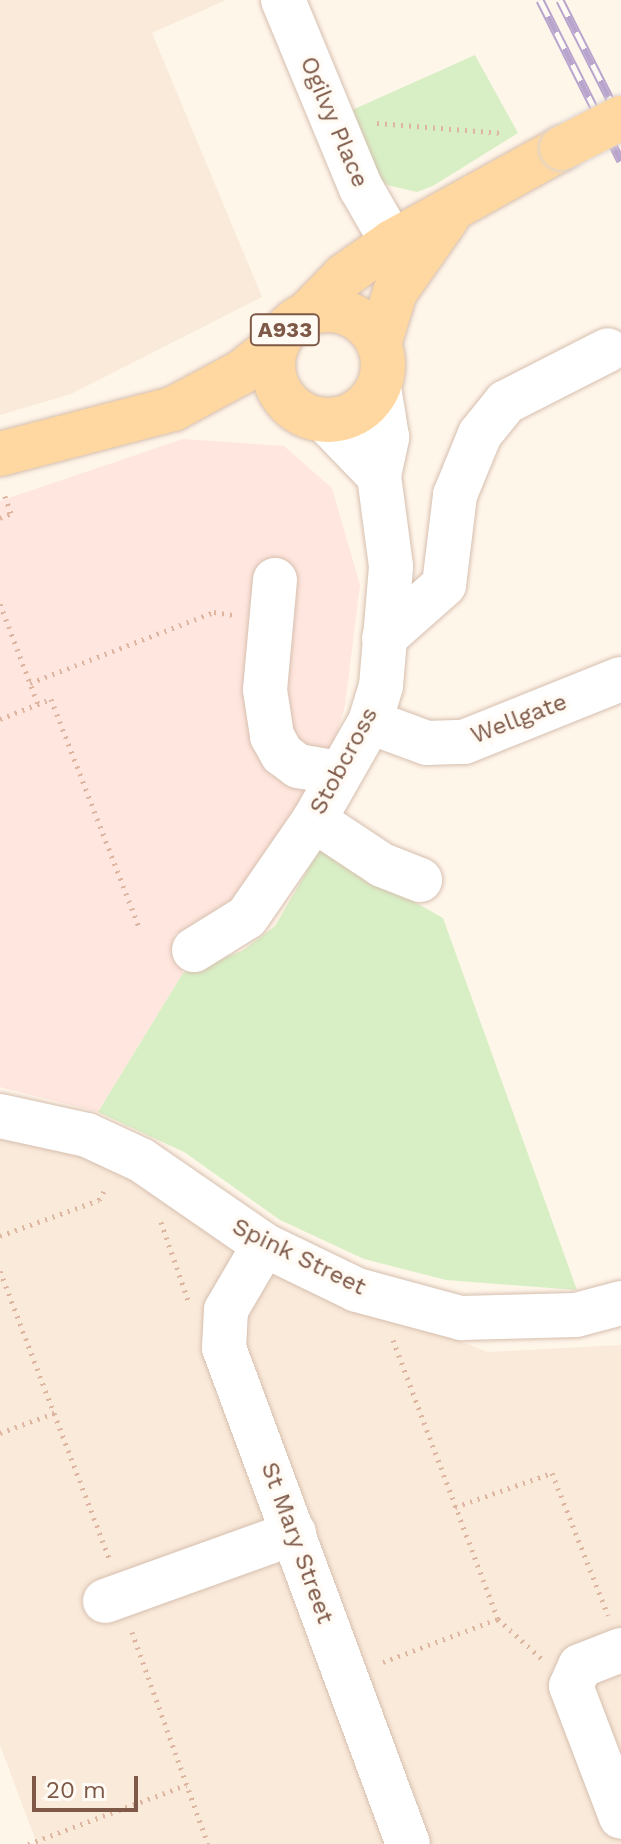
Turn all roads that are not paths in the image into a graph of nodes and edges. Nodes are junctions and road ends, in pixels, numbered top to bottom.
1 (283, 0) edge
2 (621, 118) edge
3 (451, 213) junction
4 (392, 242) junction
5 (307, 314) junction
6 (277, 344) junction
7 (379, 344) junction
8 (608, 350) dead end
9 (379, 387) junction
10 (173, 409) junction
11 (312, 417) junction
12 (2, 474) edge
13 (379, 476) junction
14 (275, 580) dead end
15 (384, 638) junction
16 (621, 679) edge
17 (370, 722) junction
18 (339, 773) junction
19 (314, 820) junction
20 (420, 880) dead end
21 (194, 950) dead end
22 (0, 1116) edge
23 (264, 1245) junction
24 (621, 1303) edge
25 (294, 1533) junction
26 (114, 1598) road end
27 (615, 1634) edge
28 (621, 1817) edge
29 (408, 1844) edge

1 - 4 street, Ogilvy Place
2 - 3 main road, A933, bridge
3 - 4 main road, A933
3 - 7 main road, A933
4 - 5 main road, A933
5 - 6 main road, A933
5 - 7 main road, A933
6 - 10 main road, A933
6 - 11 main road, A933
7 - 9 main road, A933
8 - 15 street
9 - 11 main road, A933
9 - 13 street, Stobcross
10 - 11 main road, A933
10 - 12 main road, A933
11 - 13 street
13 - 15 street, Stobcross
14 - 18 street
15 - 17 street, Stobcross
16 - 17 street, Wellgate
17 - 18 street, Stobcross
18 - 19 street, Stobcross
19 - 20 street
19 - 21 street, Stobcross
22 - 23 street, Spink Street
23 - 24 street, Spink Street
23 - 25 street, St Mary Street
25 - 26 street
25 - 29 street, St Mary Street
27 - 28 street

